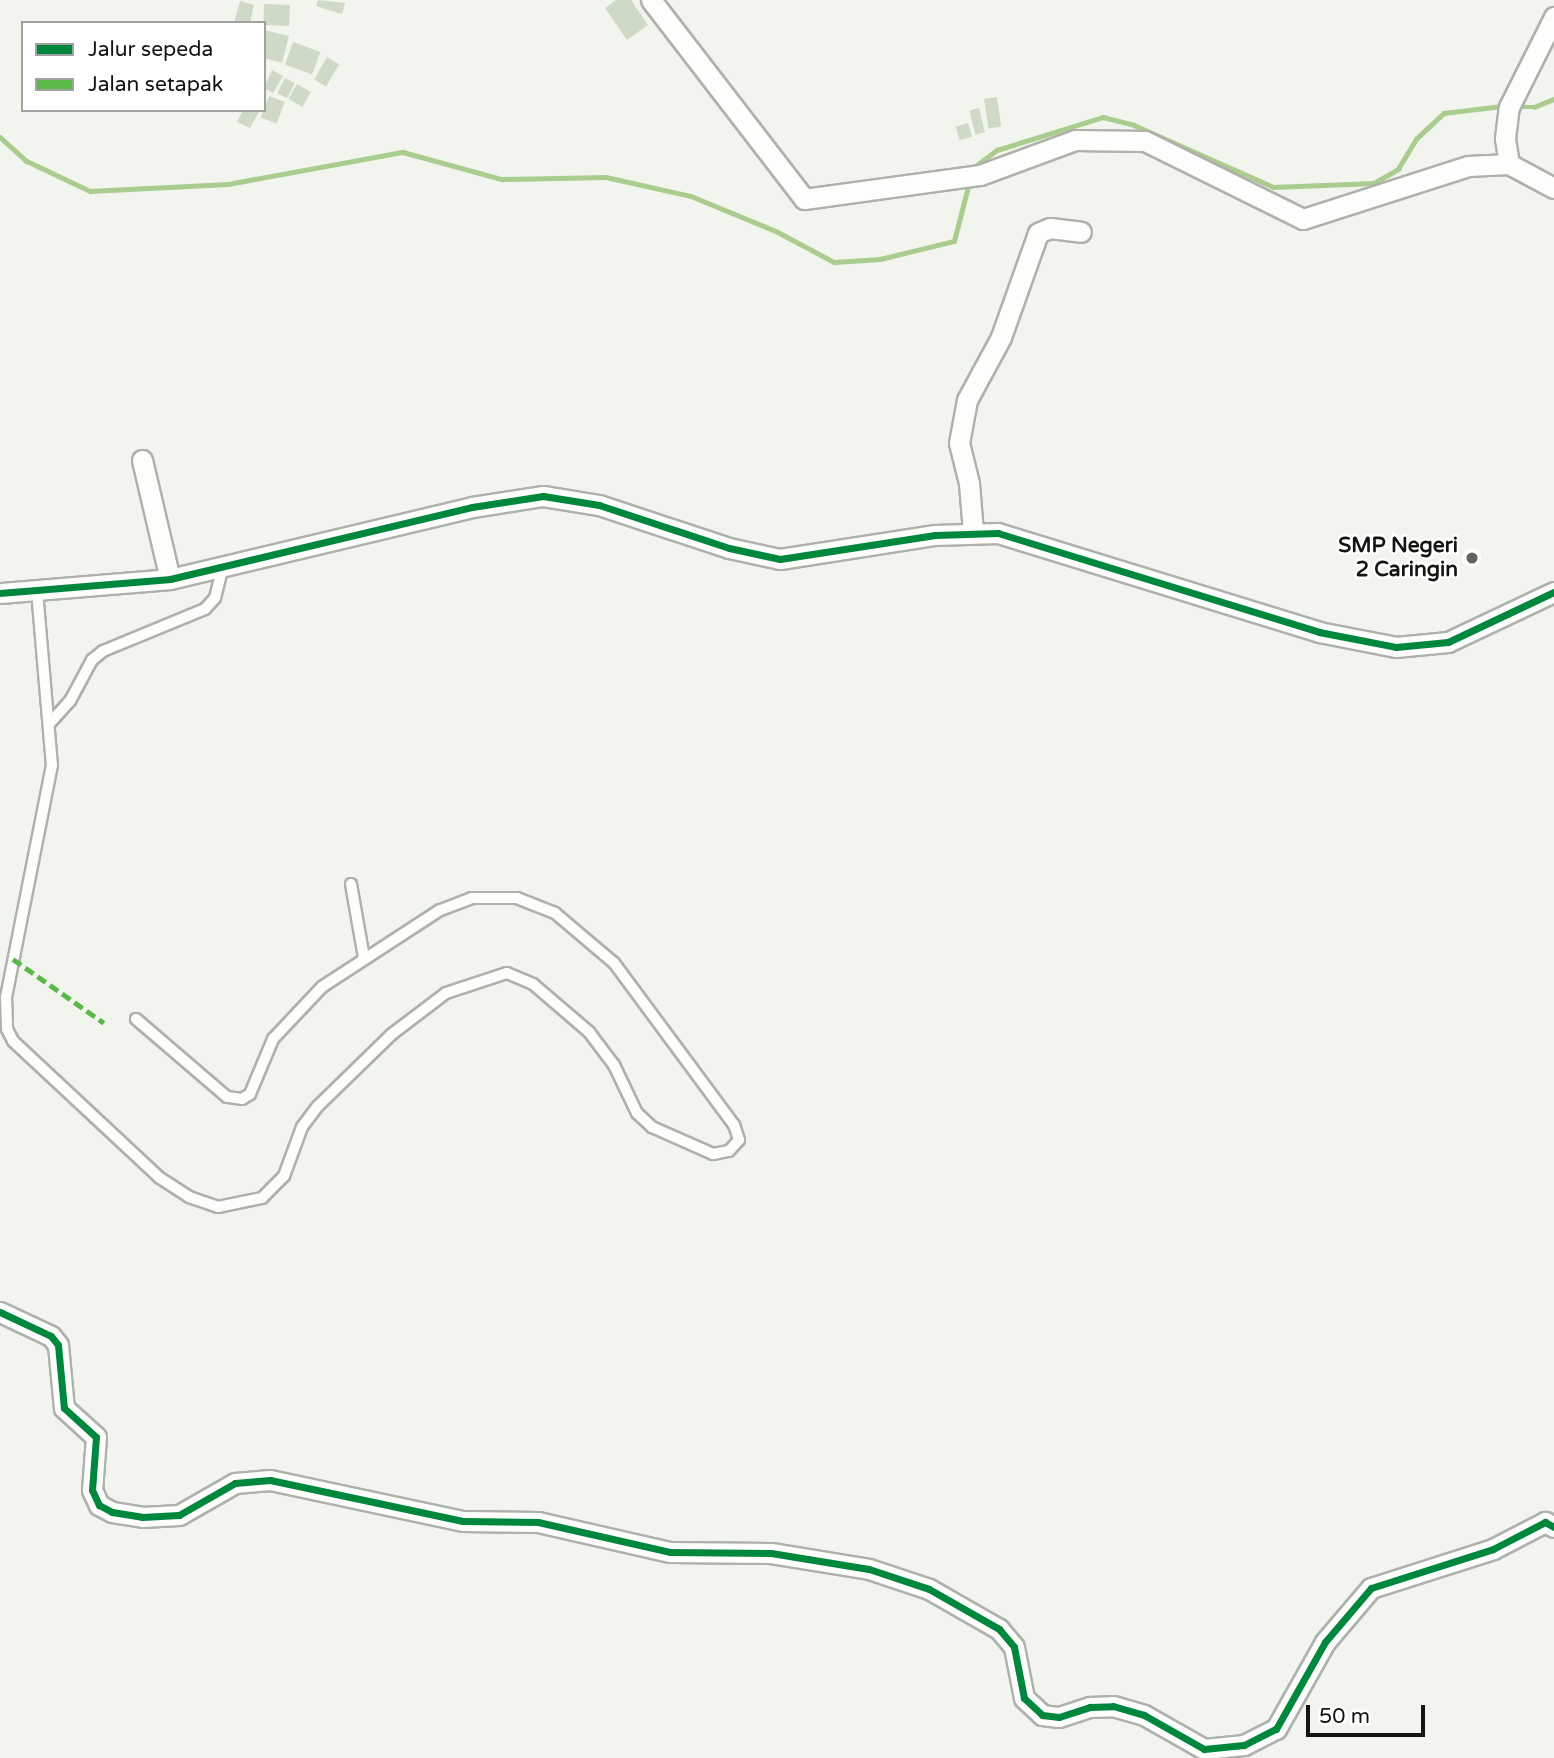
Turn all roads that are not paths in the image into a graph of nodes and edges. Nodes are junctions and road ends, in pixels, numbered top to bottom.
1 (651, 0) edge
2 (1554, 17) edge
3 (1509, 164) junction
4 (1554, 188) edge
5 (1082, 232) dead end
6 (142, 460) dead end
7 (972, 532) junction
8 (223, 566) junction
9 (170, 579) junction
10 (37, 591) junction
11 (1554, 592) edge
12 (0, 593) edge
13 (50, 723) junction
14 (351, 884) dead end
15 (364, 958) junction
16 (136, 1019) dead end
17 (0, 1312) edge
18 (1554, 1528) edge

1 - 3 street
2 - 3 street
3 - 4 street
5 - 7 street
6 - 9 street
7 - 8 street
7 - 11 street
8 - 9 street
8 - 13 lane
9 - 10 street
10 - 12 street
10 - 13 lane
13 - 15 lane
14 - 15 lane
15 - 16 lane
17 - 18 street

